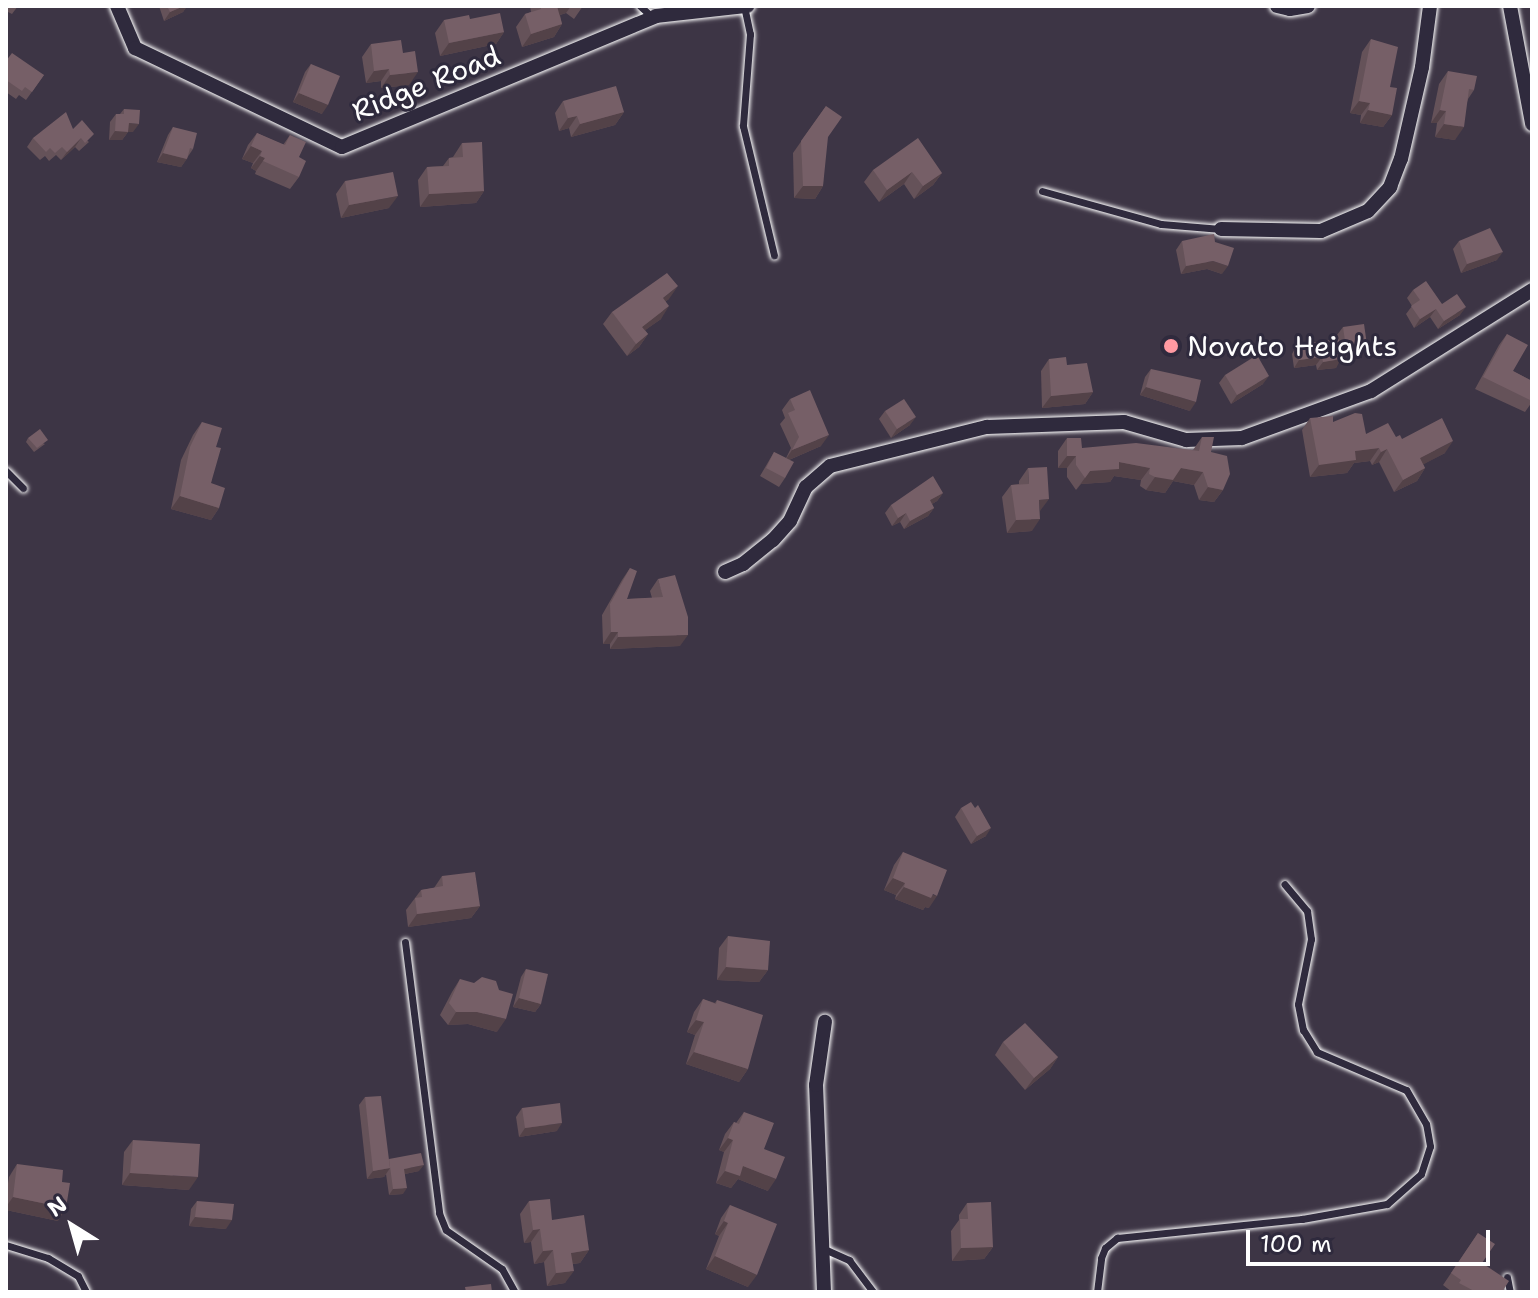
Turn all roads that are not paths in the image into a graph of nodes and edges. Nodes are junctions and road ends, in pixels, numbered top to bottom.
1 (117, 6) edge
2 (640, 6) edge
3 (746, 6) edge
4 (1277, 6) edge
5 (1308, 6) edge
6 (1430, 6) edge
7 (1510, 6) edge
8 (653, 18) junction
9 (1532, 124) edge
10 (1042, 191) dead end
11 (1221, 229) joint
12 (774, 255) dead end
13 (1532, 290) edge
14 (6, 471) edge
15 (23, 488) dead end
16 (725, 572) dead end
17 (1284, 884) dead end
18 (405, 942) dead end
19 (825, 1022) dead end
20 (6, 1245) edge
21 (822, 1248) junction
22 (1507, 1277) edge
23 (86, 1292) edge
24 (515, 1292) edge
25 (824, 1292) edge
26 (873, 1292) edge
27 (1097, 1292) edge
28 (1510, 1292) edge

1 - 8 street, Ridge Road
2 - 8 lane
3 - 8 street, Ridge Road
3 - 12 lane
4 - 5 street
6 - 11 street
7 - 9 street
10 - 11 lane
13 - 16 street
14 - 15 lane
17 - 27 lane
18 - 24 lane
19 - 21 street
20 - 23 lane
21 - 25 street
21 - 26 lane
22 - 28 lane

